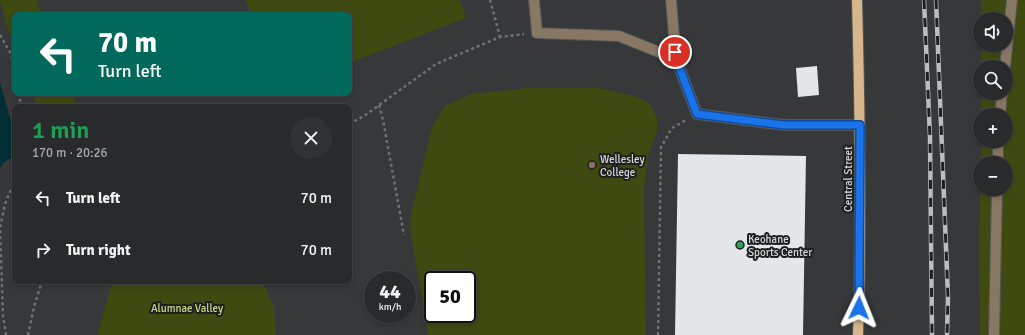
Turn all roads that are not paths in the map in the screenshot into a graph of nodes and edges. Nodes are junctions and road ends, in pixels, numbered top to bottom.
1 (534, 0) edge
2 (671, 0) edge
3 (857, 0) edge
4 (1012, 0) edge
5 (676, 59) junction
6 (1006, 60) edge
7 (860, 125) junction
8 (997, 196) edge
9 (858, 335) edge
10 (994, 335) edge

1 - 5 street
2 - 5 street
3 - 7 main road, Central Street
4 - 6 street
5 - 7 street
7 - 9 main road, Central Street
8 - 10 street

